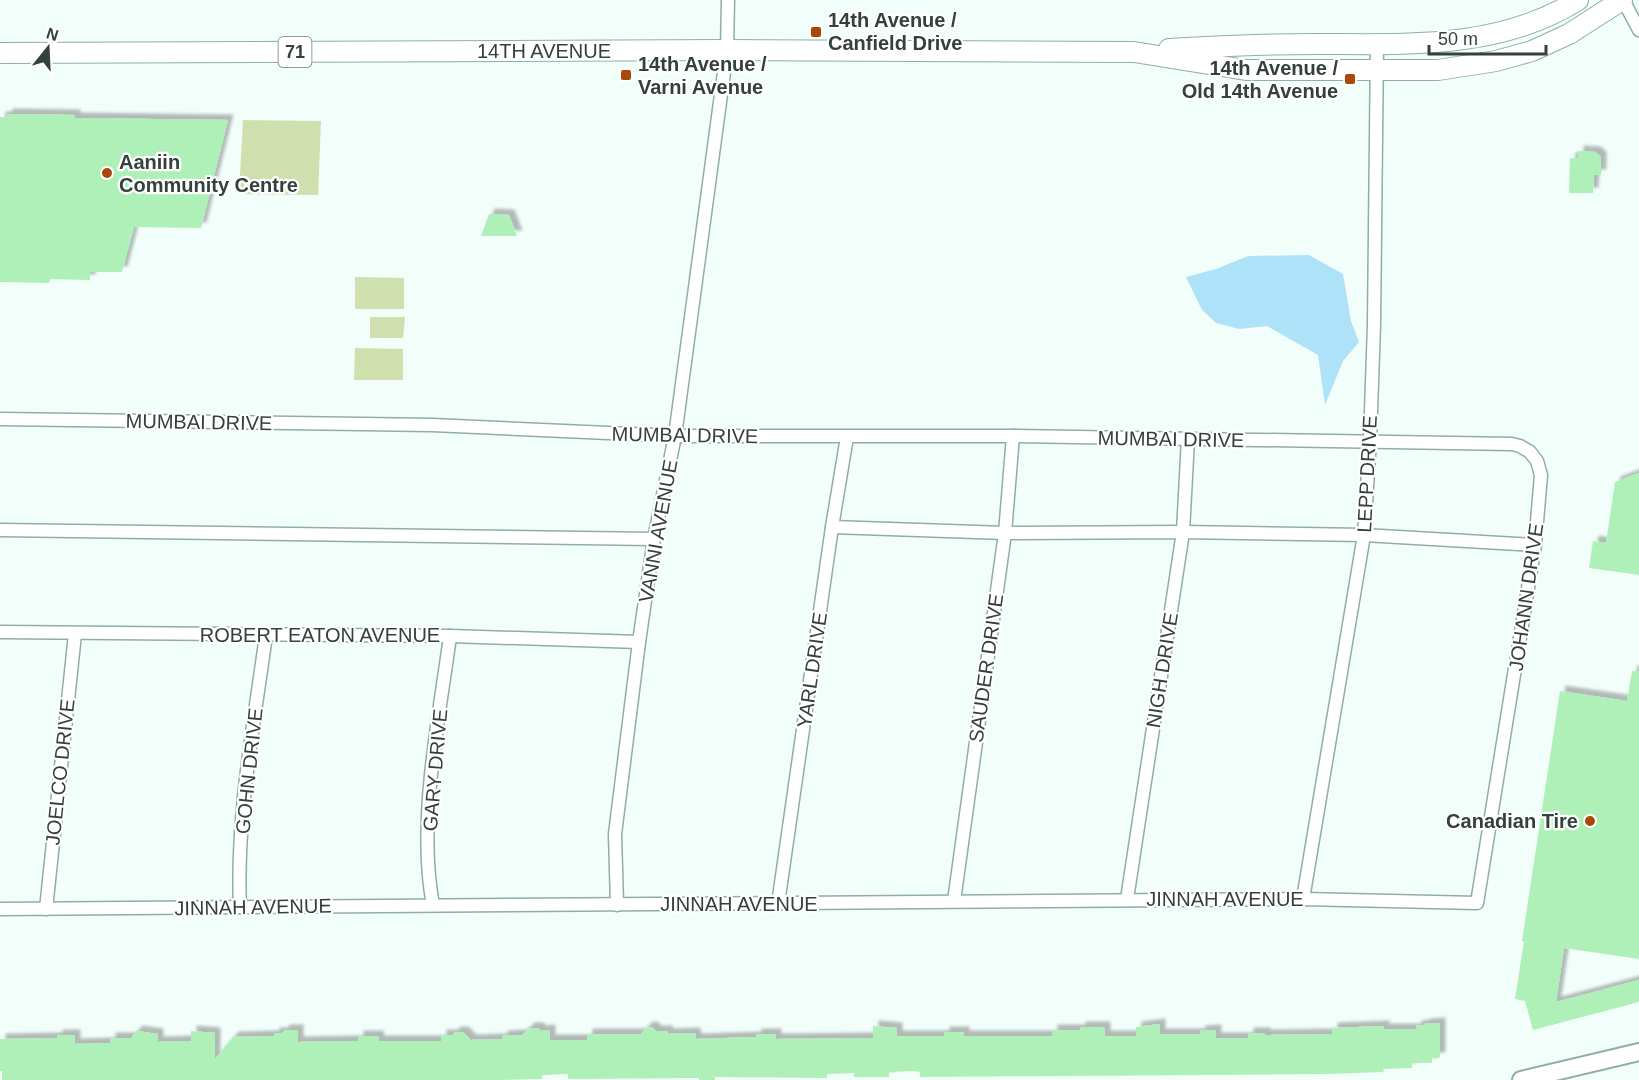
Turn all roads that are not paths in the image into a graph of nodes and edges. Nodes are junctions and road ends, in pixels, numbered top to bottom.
1 (728, 0) edge
2 (1578, 0) edge
3 (1622, 0) edge
4 (1639, 30) edge
5 (1377, 44) junction
6 (727, 50) junction
7 (1125, 52) junction
8 (0, 53) edge
9 (1377, 71) junction
10 (0, 419) edge
11 (675, 436) junction
12 (1013, 436) junction
13 (848, 437) junction
14 (1188, 440) junction
15 (1370, 440) junction
16 (832, 527) junction
17 (0, 530) edge
18 (1183, 532) junction
19 (1005, 533) junction
20 (1364, 535) junction
21 (654, 539) junction
22 (1535, 545) junction
23 (0, 632) edge
24 (75, 634) junction
25 (266, 635) junction
26 (450, 636) junction
27 (639, 642) junction
28 (1303, 898) junction
29 (1127, 899) junction
30 (954, 901) junction
31 (1477, 903) joint
32 (778, 904) junction
33 (434, 905) junction
34 (617, 905) junction
35 (240, 907) junction
36 (0, 909) edge
37 (46, 909) junction
38 (1639, 1052) edge
39 (1521, 1080) edge

1 - 6 street, VANNI AVENUE
2 - 5 main road, 14TH AVENUE / 71
3 - 4 street
3 - 9 main road, 14TH AVENUE / 71
5 - 7 main road, 14TH AVENUE / 71
5 - 9 street, LEPP DRIVE
6 - 7 main road, 14TH AVENUE / 71
6 - 8 main road, 14TH AVENUE / 71
6 - 11 street, VANNI AVENUE
7 - 9 main road, 14TH AVENUE / 71
9 - 15 street, LEPP DRIVE
10 - 11 street, MUMBAI DRIVE
11 - 13 street, MUMBAI DRIVE
11 - 21 street, VANNI AVENUE
12 - 13 street, MUMBAI DRIVE
12 - 14 street, MUMBAI DRIVE
12 - 19 street, SAUDER DRIVE
13 - 16 street, YARL DRIVE
14 - 15 street, MUMBAI DRIVE
14 - 18 street, NIGH DRIVE
15 - 20 street, LEPP DRIVE
15 - 22 street, JOHANN DRIVE
16 - 19 street
16 - 32 street, YARL DRIVE
17 - 21 street
18 - 19 street
18 - 20 street
18 - 29 street, NIGH DRIVE
19 - 30 street, SAUDER DRIVE
20 - 22 street
20 - 28 street, LEPP DRIVE
21 - 27 street, VANNI AVENUE
22 - 31 street, JOHANN DRIVE
23 - 24 street, ROBERT EATON AVENUE
24 - 25 street, ROBERT EATON AVENUE
24 - 37 street, JOELCO DRIVE
25 - 26 street, ROBERT EATON AVENUE
25 - 35 street, GOHN DRIVE
26 - 27 street, ROBERT EATON AVENUE
26 - 33 street, GARY DRIVE
27 - 34 street, VANNI AVENUE
28 - 29 street, JINNAH AVENUE
28 - 31 street, JINNAH AVENUE
29 - 30 street, JINNAH AVENUE
30 - 32 street, JINNAH AVENUE
32 - 34 street, JINNAH AVENUE
33 - 34 street, JINNAH AVENUE
33 - 35 street, JINNAH AVENUE
35 - 37 street, JINNAH AVENUE
36 - 37 street, JINNAH AVENUE
38 - 39 street

